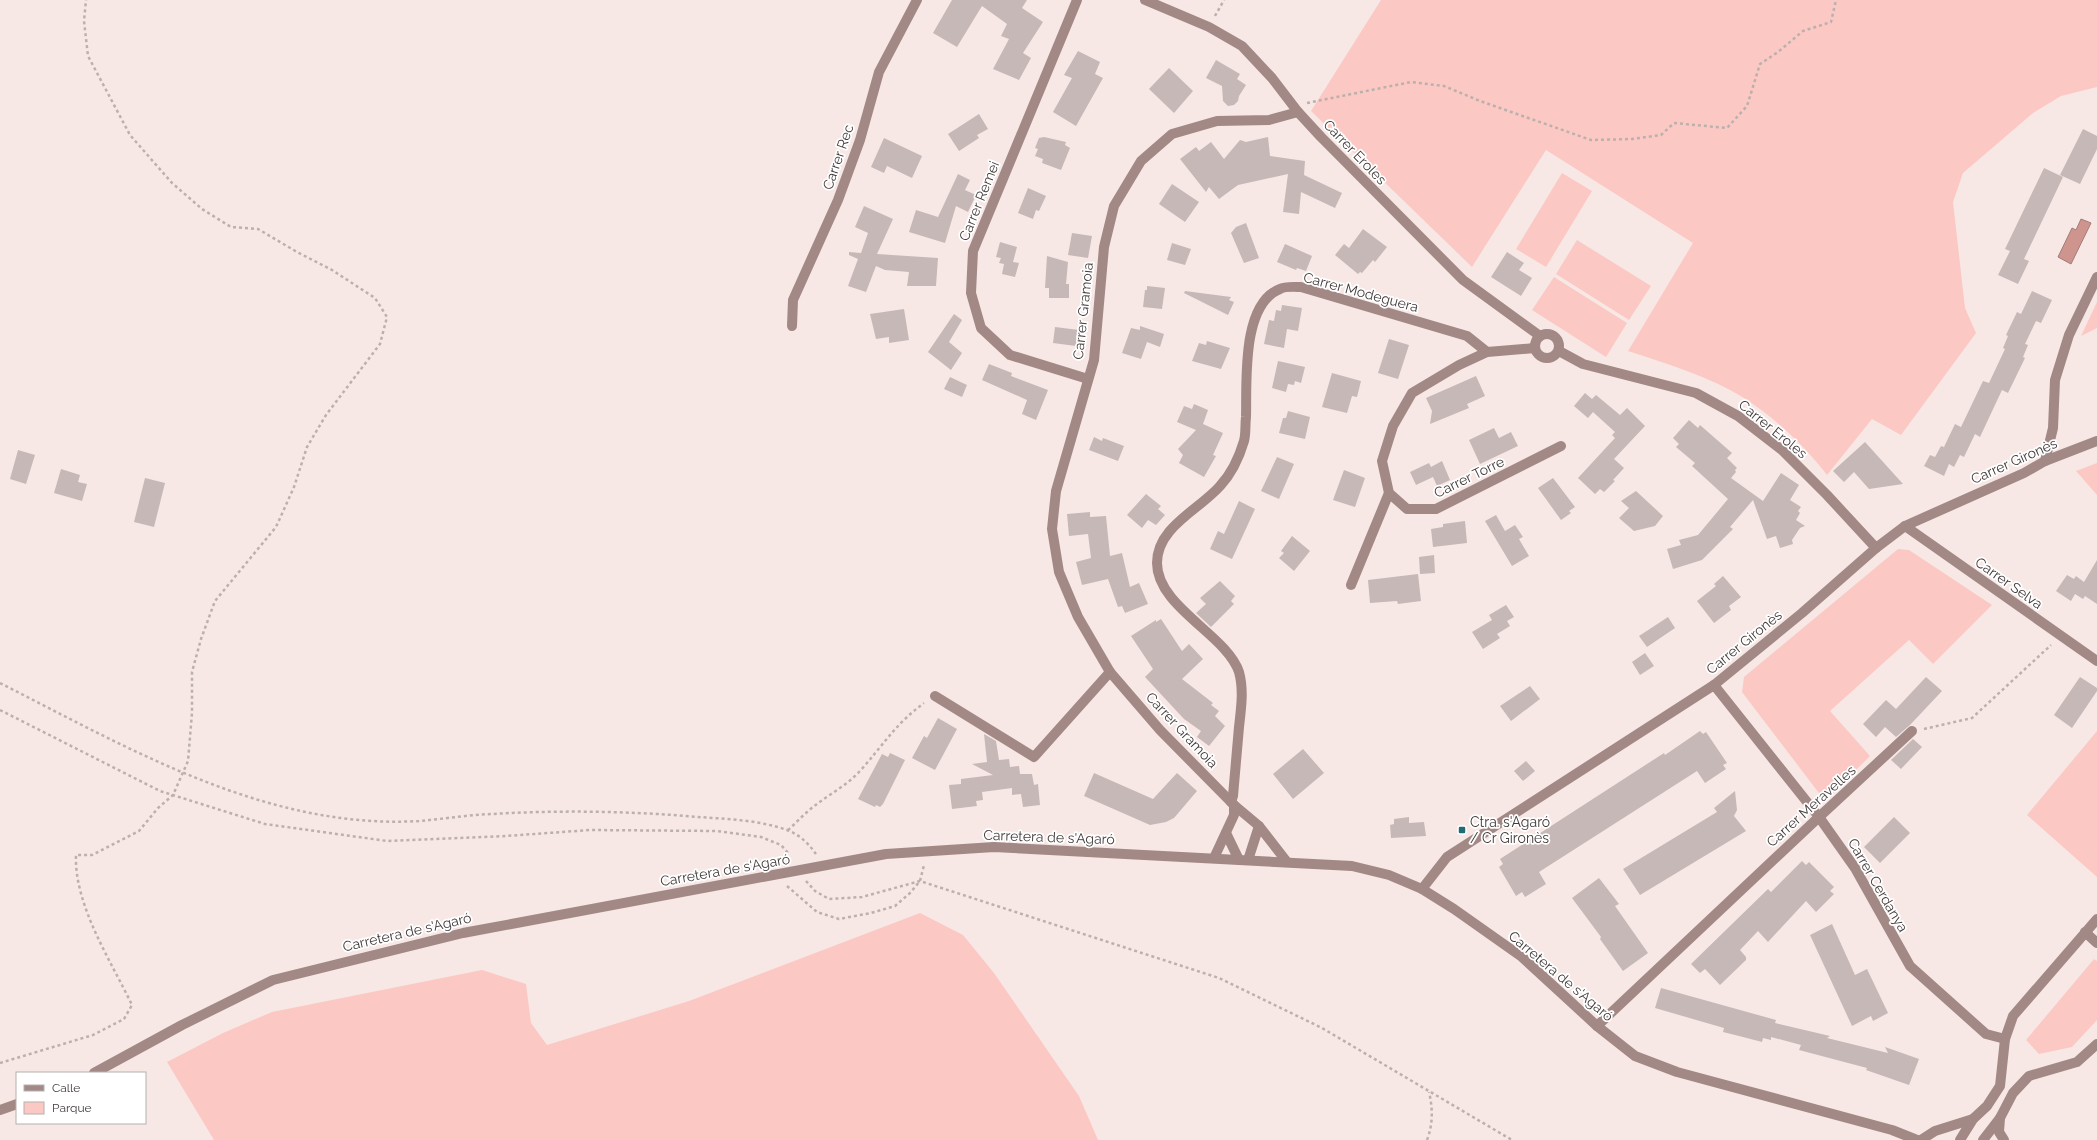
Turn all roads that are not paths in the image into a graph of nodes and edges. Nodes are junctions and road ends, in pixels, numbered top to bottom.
1 (917, 0) edge
2 (1077, 0) edge
3 (1145, 0) edge
4 (1295, 109) junction
5 (2097, 277) edge
6 (792, 326) dead end
7 (1540, 336) junction
8 (1535, 348) junction
9 (1559, 351) junction
10 (1486, 352) junction
11 (1088, 379) junction
12 (2097, 441) edge
13 (1561, 446) dead end
14 (2045, 460) junction
15 (1389, 493) junction
16 (1905, 526) junction
17 (1876, 548) junction
18 (1351, 585) dead end
19 (2097, 661) edge
20 (1110, 672) junction
21 (1714, 685) junction
22 (935, 696) road end
23 (1912, 732) road end
24 (1233, 803) junction
25 (1819, 816) junction
26 (1259, 826) junction
27 (1226, 833) junction
28 (1214, 858) junction
29 (1244, 860) junction
30 (1287, 862) junction
31 (1422, 889) junction
32 (2097, 919) edge
33 (2085, 932) junction
34 (2097, 942) edge
35 (1597, 1026) junction
36 (2006, 1039) junction
37 (2097, 1044) edge
38 (96, 1072) edge
39 (16, 1104) edge
40 (0, 1110) edge
41 (2000, 1118) junction
42 (1973, 1119) junction
43 (1917, 1140) edge
44 (1921, 1140) edge
45 (1960, 1140) edge
46 (1984, 1140) edge
47 (2004, 1140) edge

1 - 6 street, Carrer Rec
2 - 11 street, Carrer Remei
3 - 4 street, Carrer Eroles
4 - 7 street, Carrer Eroles
4 - 11 street, Carrer Gramoia
5 - 14 street
7 - 8 street
7 - 9 street
8 - 9 street
8 - 10 street
9 - 17 street, Carrer Eroles
10 - 15 street
10 - 24 street, Carrer Modeguera
11 - 20 street, Carrer Gramoia
12 - 14 street, Carrer Gironès
13 - 15 street, Carrer Torre
14 - 16 street, Carrer Gironès
15 - 18 street
16 - 17 street, Carrer Gironès
16 - 19 street, Carrer Selva
17 - 21 street, Carrer Gironès
20 - 22 street
20 - 24 street, Carrer Gramoia
21 - 25 street, Carrer Cerdanya
21 - 31 street, Carrer Gironès
23 - 25 street, Carrer Meravelles
24 - 26 street, Carrer Gramoia
24 - 27 street, Carrer Modeguera
25 - 35 street, Carrer Meravelles
25 - 36 street, Carrer Cerdanya
26 - 29 street
26 - 30 street, Carrer Gramoia
27 - 28 street, Carrer Modeguera
27 - 29 street
28 - 29 street, Carretera de s'Agaró
28 - 38 street, Carretera de s'Agaró
29 - 30 street, Carretera de s'Agaró
30 - 31 street, Carretera de s'Agaró
31 - 35 street, Carretera de s'Agaró
32 - 33 street
33 - 34 street
33 - 36 street
35 - 43 street, Carretera de s'Agaró
36 - 42 street
37 - 41 street
39 - 40 street
41 - 46 street
41 - 47 street
42 - 44 street
42 - 45 street

